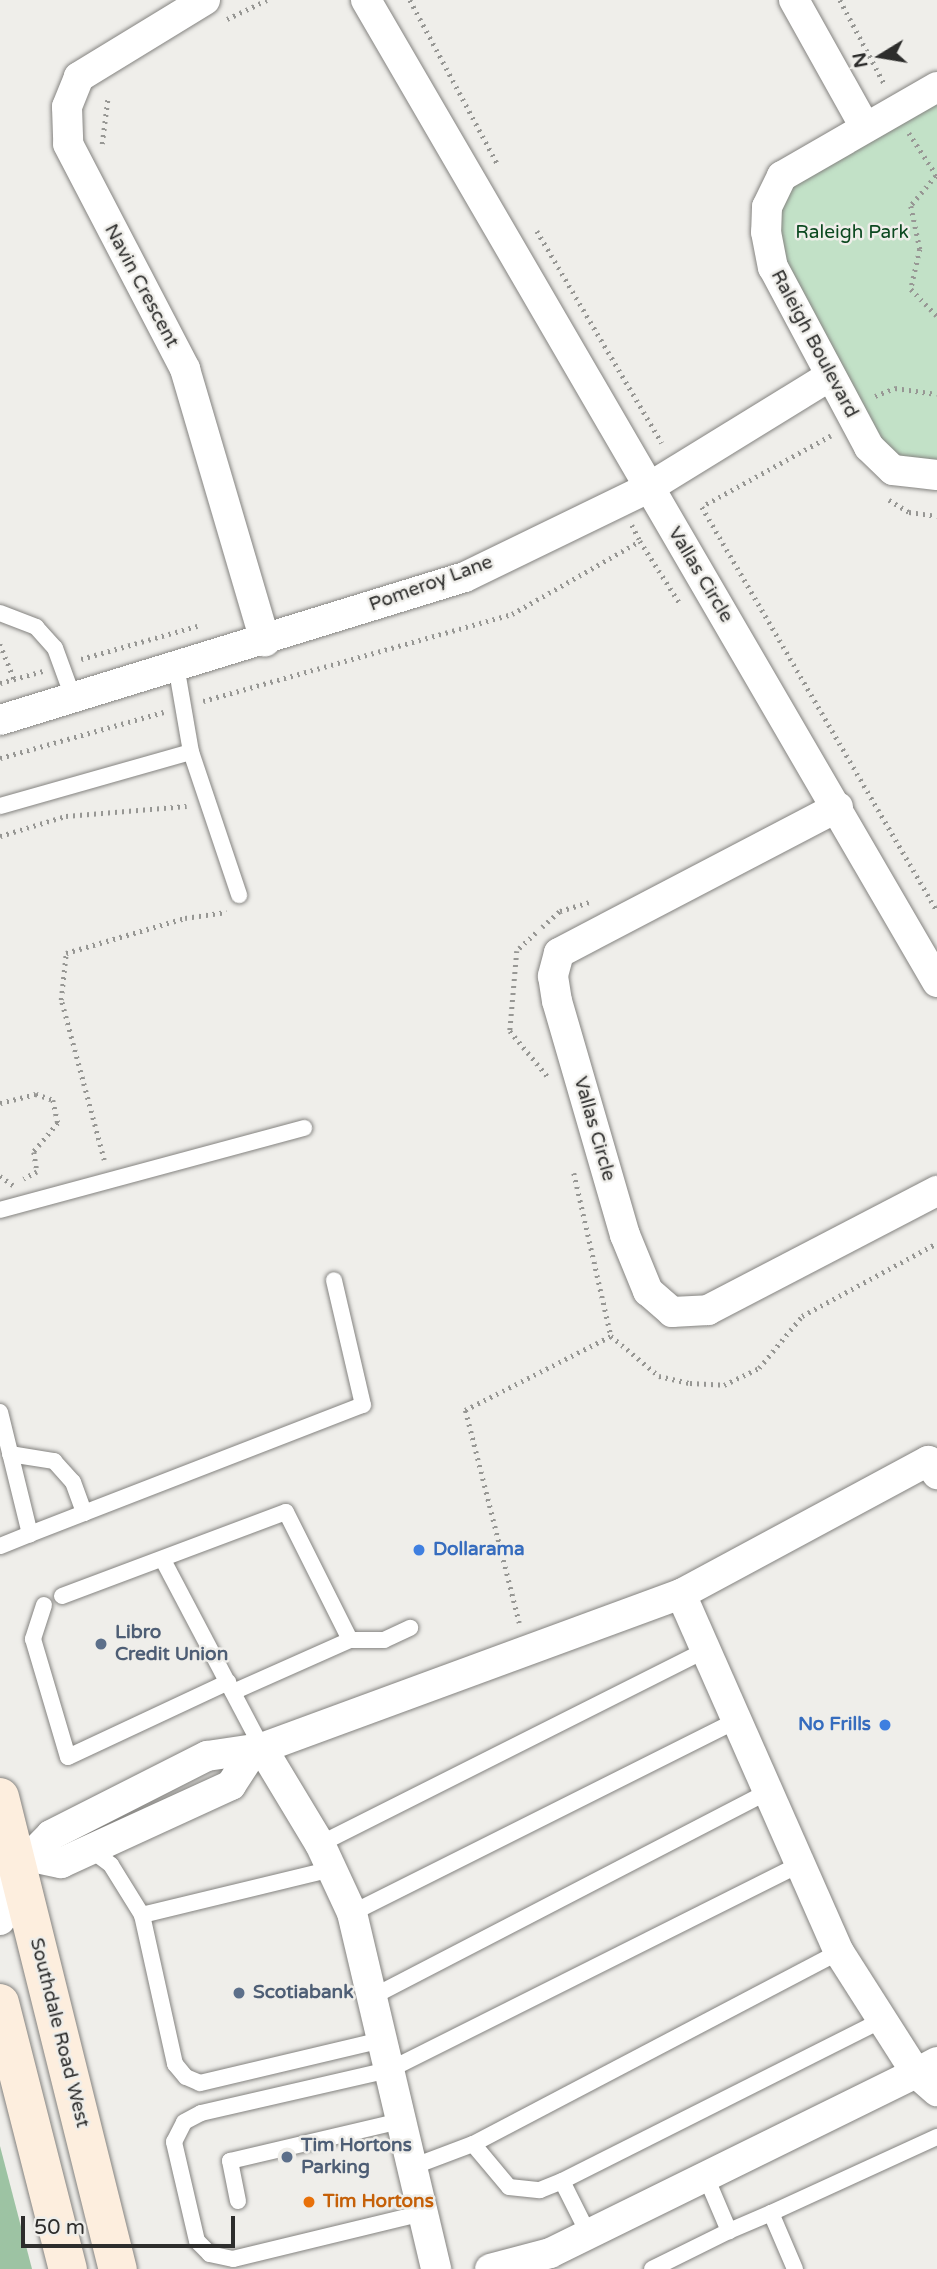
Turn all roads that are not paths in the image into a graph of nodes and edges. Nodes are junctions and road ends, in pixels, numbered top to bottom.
1 (366, 0) edge
2 (794, 0) edge
3 (210, 12) edge
4 (937, 87) edge
5 (864, 127) junction
6 (830, 376) junction
7 (937, 475) edge
8 (648, 488) junction
9 (0, 612) edge
10 (265, 640) junction
11 (177, 671) junction
12 (74, 700) junction
13 (0, 720) edge
14 (191, 752) junction
15 (0, 806) edge
16 (838, 807) junction
17 (233, 896) road end
18 (937, 982) edge
19 (304, 1128) dead end
20 (937, 1191) edge
21 (0, 1210) edge
22 (334, 1280) dead end
23 (0, 1412) edge
24 (10, 1454) junction
25 (937, 1474) edge
26 (84, 1513) junction
27 (30, 1534) junction
28 (0, 1546) edge
29 (163, 1560) junction
30 (681, 1594) junction
31 (62, 1596) dead end
32 (44, 1605) dead end
33 (410, 1628) dead end
34 (350, 1640) junction
35 (706, 1650) junction
36 (231, 1687) junction
37 (737, 1720) junction
38 (257, 1751) junction
39 (767, 1792) junction
40 (0, 1797) edge
41 (90, 1849) junction
42 (326, 1856) junction
43 (25, 1863) junction
44 (797, 1866) junction
45 (352, 1913) junction
46 (142, 1914) junction
47 (0, 1920) edge
48 (839, 1952) junction
49 (372, 1997) junction
50 (0, 2003) edge
51 (880, 2021) junction
52 (382, 2040) junction
53 (389, 2070) junction
54 (930, 2075) edge
55 (401, 2121) junction
56 (937, 2137) edge
57 (473, 2144) junction
58 (412, 2167) junction
59 (706, 2177) junction
60 (562, 2181) junction
61 (238, 2201) dead end
62 (423, 2213) junction
63 (771, 2213) junction
64 (729, 2231) junction
65 (589, 2235) junction
66 (68, 2269) edge
67 (118, 2269) edge
68 (436, 2269) edge
69 (490, 2269) edge
70 (652, 2269) edge
71 (795, 2269) edge

1 - 8 street
2 - 5 street
3 - 10 street, Navin Crescent
4 - 5 street, Raleigh Boulevard
5 - 6 street, Raleigh Boulevard
6 - 7 street, Raleigh Boulevard
6 - 8 street, Pomeroy Lane
8 - 10 street, Pomeroy Lane
8 - 16 street, Vallas Circle
9 - 12 lane
10 - 11 street, Pomeroy Lane
11 - 12 street, Pomeroy Lane
11 - 14 lane
12 - 13 street, Pomeroy Lane
14 - 15 lane
14 - 17 lane
16 - 18 street, Vallas Circle
16 - 20 street, Vallas Circle
19 - 21 lane
22 - 26 lane
23 - 24 lane
24 - 26 lane
24 - 27 lane
25 - 30 street
26 - 27 lane
27 - 28 lane
29 - 31 lane
29 - 34 lane
29 - 36 lane
30 - 35 street
30 - 38 street
32 - 36 lane
33 - 34 lane
34 - 36 lane
35 - 37 street
35 - 42 lane
36 - 38 lane
37 - 39 street
37 - 45 lane
38 - 41 street
38 - 42 street
38 - 43 street
39 - 44 street
39 - 49 lane
40 - 43 main road, Southdale Road West
41 - 43 street
41 - 46 lane
42 - 45 street
42 - 46 lane
43 - 47 street
43 - 67 main road, Southdale Road West
44 - 48 street
44 - 53 lane
45 - 49 street
46 - 52 lane
48 - 51 street
48 - 57 lane
49 - 52 street
50 - 66 main road
51 - 54 street
51 - 60 lane
52 - 53 street
53 - 55 street
53 - 62 lane
54 - 59 street
55 - 58 street
55 - 61 lane
56 - 63 lane
57 - 58 lane
57 - 60 lane
58 - 62 street
59 - 64 lane
59 - 65 street
60 - 65 lane
62 - 68 street
63 - 64 lane
63 - 71 lane
64 - 70 lane
65 - 69 street

